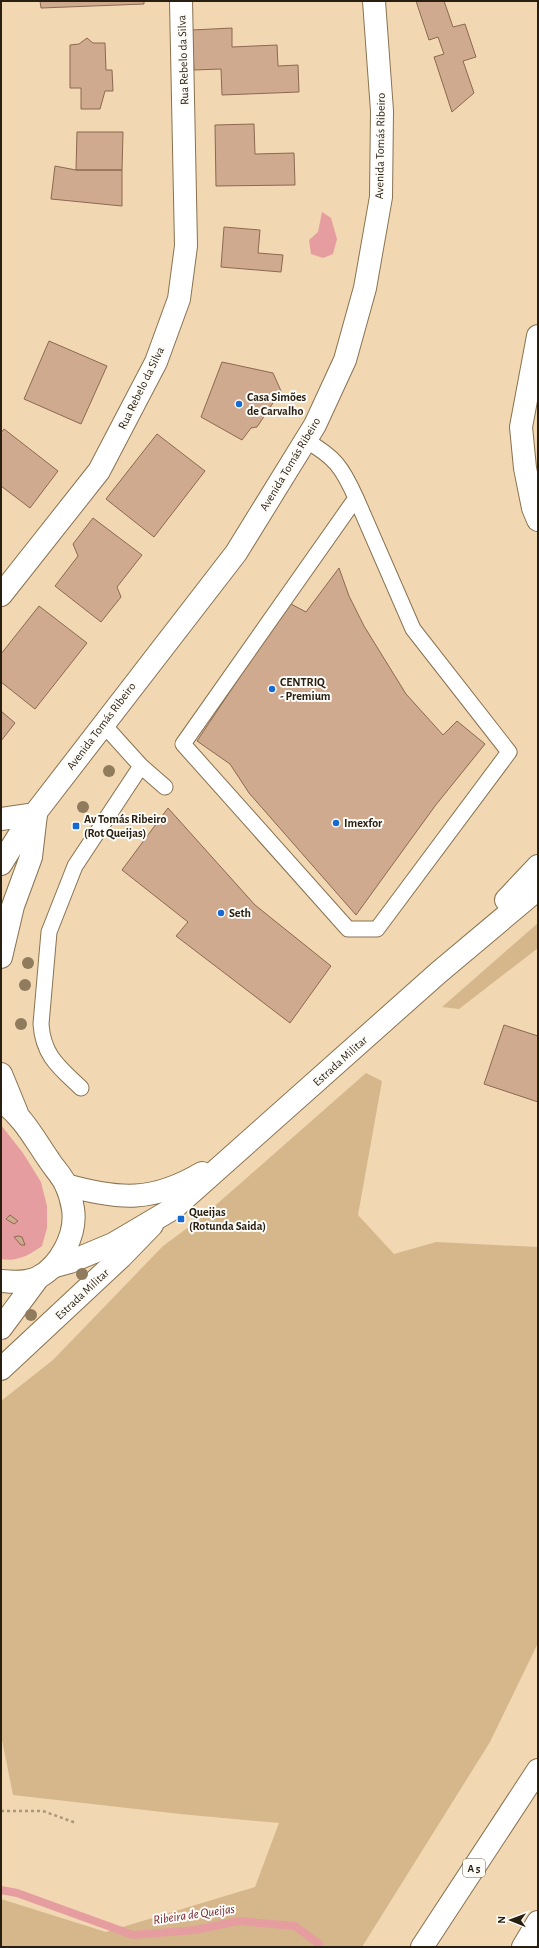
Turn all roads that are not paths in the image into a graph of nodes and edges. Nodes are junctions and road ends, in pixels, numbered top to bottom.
1 (181, 1) edge
2 (374, 1) edge
3 (538, 336) edge
4 (305, 440) junction
5 (356, 498) junction
6 (538, 520) edge
7 (1, 595) edge
8 (103, 724) junction
9 (141, 766) junction
10 (165, 787) dead end
11 (36, 814) junction
12 (1, 819) edge
13 (2, 858) edge
14 (538, 866) edge
15 (538, 889) edge
16 (2, 952) edge
17 (438, 973) junction
18 (1, 1074) edge
19 (82, 1088) dead end
20 (9, 1108) edge
21 (241, 1150) junction
22 (66, 1185) junction
23 (159, 1217) junction
24 (45, 1272) junction
25 (1, 1281) edge
26 (1, 1328) edge
27 (1, 1369) edge
28 (538, 1770) edge
29 (538, 1922) edge
30 (422, 1947) edge
31 (523, 1947) edge

1 - 7 main road, Rua Rebelo da Silva
2 - 4 main road, Avenida Tomás Ribeiro
3 - 6 main road
4 - 5 lane
4 - 8 main road, Avenida Tomás Ribeiro
5 - 5 lane
8 - 9 lane
8 - 11 main road, Avenida Tomás Ribeiro
9 - 10 lane
9 - 19 lane
11 - 12 main road
11 - 13 main road, Avenida Tomás Ribeiro
11 - 16 main road
13 - 16 main road
14 - 17 main road, Estrada Militar
15 - 17 main road, Estrada Militar
17 - 21 main road, Estrada Militar
18 - 20 main road
20 - 22 main road
21 - 22 main road, Estrada Militar
21 - 23 main road, Estrada Militar
22 - 24 main road
23 - 24 main road, Estrada Militar
23 - 27 main road, Estrada Militar
24 - 25 main road, Estrada Militar
24 - 26 main road
28 - 30 main road, A 5
29 - 31 main road

